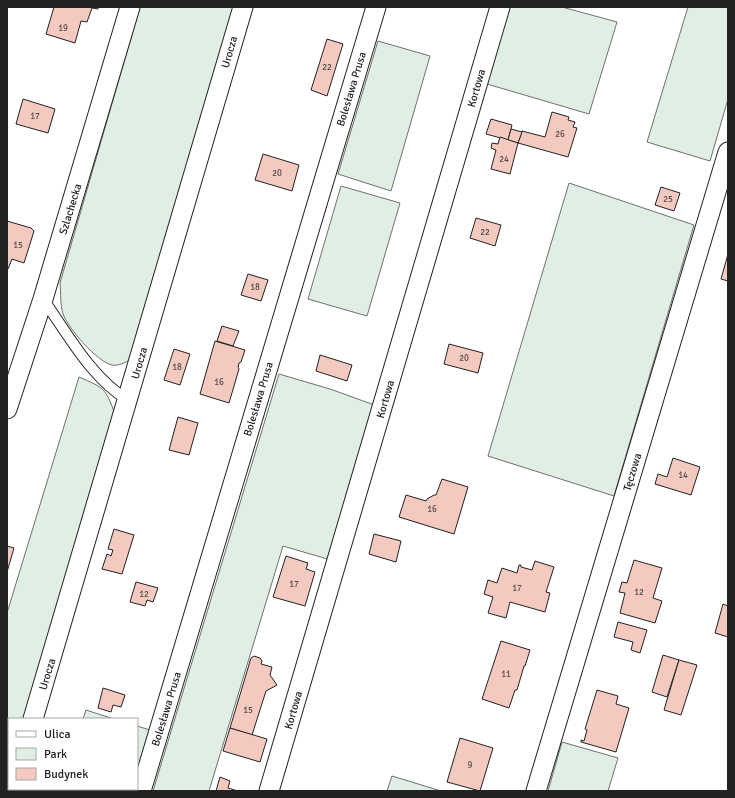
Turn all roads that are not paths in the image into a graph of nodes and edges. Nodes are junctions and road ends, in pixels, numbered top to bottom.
1 (130, 7) edge
2 (243, 7) edge
3 (376, 7) edge
4 (500, 7) edge
5 (728, 152) edge
6 (43, 300) junction
7 (128, 400) junction
8 (7, 409) edge
9 (33, 718) edge
10 (141, 791) edge
11 (269, 791) edge
12 (536, 791) edge

1 - 6 street, Szlachecka
2 - 7 street, Urocza
3 - 10 street, Bolesława Prusa
4 - 11 street, Kortowa
5 - 12 street, Tęczowa
6 - 7 lane
6 - 8 street, Szlachecka
7 - 9 street, Urocza

